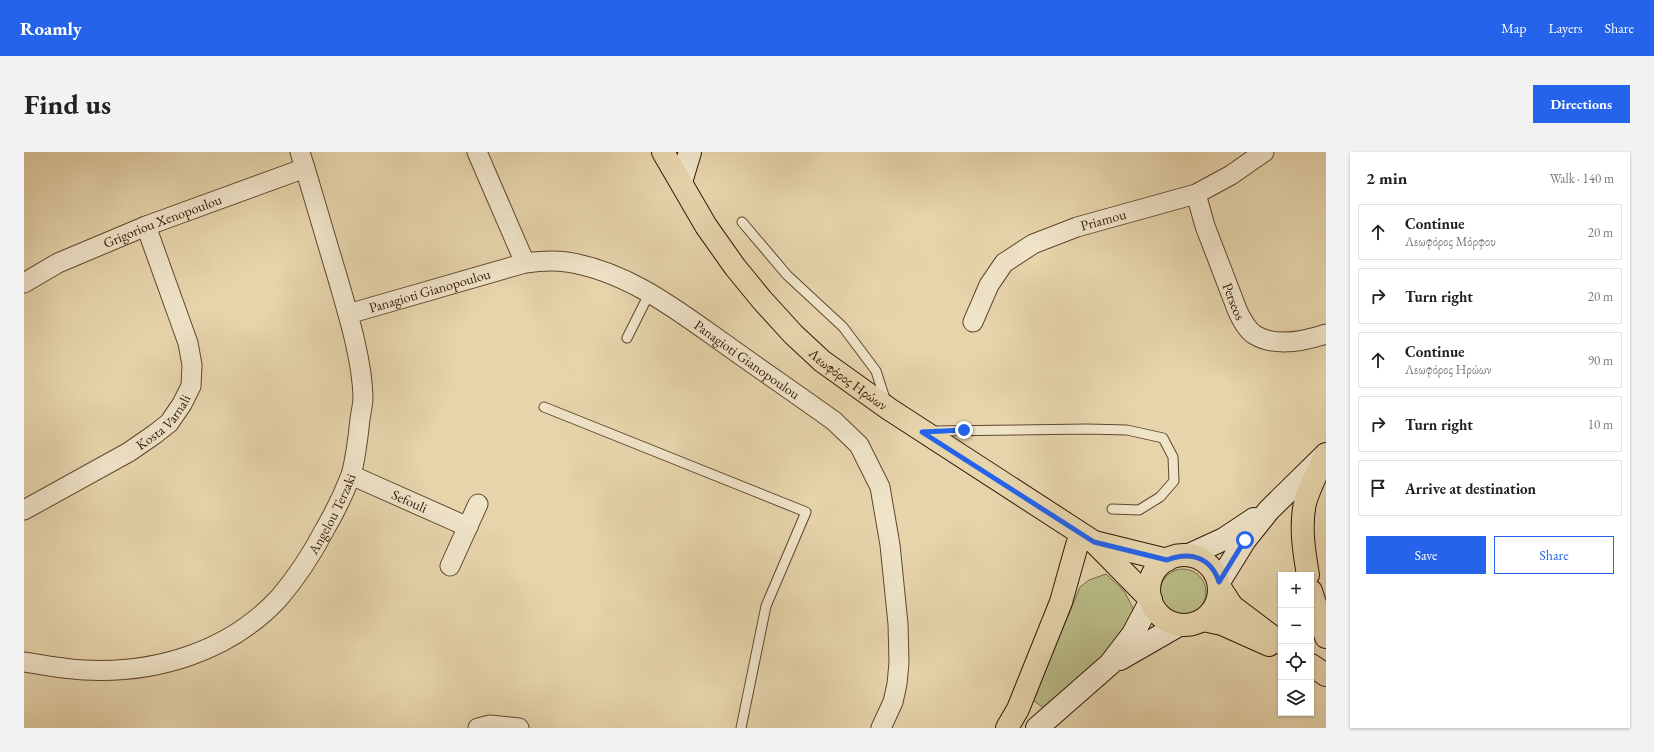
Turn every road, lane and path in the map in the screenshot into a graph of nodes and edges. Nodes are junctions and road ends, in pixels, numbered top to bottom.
1 (477, 152) edge
2 (663, 152) edge
3 (690, 152) edge
4 (1264, 152) edge
5 (303, 160) edge
6 (681, 182) junction
7 (1196, 194) junction
8 (742, 222) dead end
9 (146, 226) junction
10 (525, 263) junction
11 (24, 283) edge
12 (650, 292) junction
13 (348, 314) junction
14 (973, 322) dead end
15 (1326, 334) edge
16 (627, 338) dead end
17 (544, 407) dead end
18 (889, 409) junction
19 (922, 432) junction
20 (1326, 454) edge
21 (351, 475) junction
22 (478, 504) dead end
23 (1112, 509) dead end
24 (24, 510) edge
25 (1269, 510) junction
26 (468, 527) junction
27 (1088, 539) junction
28 (1189, 555) junction
29 (1167, 560) junction
30 (450, 566) dead end
31 (1307, 572) edge
32 (1219, 584) junction
33 (1151, 600) junction
34 (1314, 600) edge
35 (1203, 620) junction
36 (1179, 625) junction
37 (1326, 636) edge
38 (1278, 641) edge
39 (1278, 649) edge
40 (24, 662) edge
41 (1110, 664) junction
42 (1314, 667) edge
43 (1326, 675) edge
44 (478, 728) edge
45 (519, 728) edge
46 (741, 728) edge
47 (881, 728) edge
48 (1007, 728) edge
49 (1038, 728) edge

1 - 10 street
2 - 6 main road, Λεωφόρος Ηρώων
3 - 6 street
4 - 7 street, Priamou
5 - 9 street, Grigoriou Xenopoulou
5 - 13 street, Angelou Terzaki
6 - 18 main road, Λεωφόρος Ηρώων
7 - 14 street, Priamou
7 - 15 street, Perseos
8 - 18 lane
9 - 11 street, Grigoriou Xenopoulou
9 - 24 street, Kosta Varnali
10 - 12 street, Panagioti Gianopoulou
10 - 13 street, Panagioti Gianopoulou
12 - 16 lane
12 - 47 street, Panagioti Gianopoulou
13 - 21 street, Angelou Terzaki
17 - 46 lane
18 - 19 main road, Λεωφόρος Ηρώων
19 - 23 lane
19 - 27 main road, Λεωφόρος Ηρώων
20 - 25 street
20 - 31 main road
21 - 26 street, Sefouli
21 - 40 street, Angelou Terzaki
22 - 26 street
25 - 28 street
25 - 32 street
26 - 30 street
27 - 29 main road, Λεωφόρος Ηρώων
27 - 33 main road, Λεωφόρος Ηρώων
27 - 48 main road
28 - 29 main road
28 - 32 main road
29 - 33 main road
32 - 35 main road
32 - 38 main road
33 - 36 main road
33 - 41 street
34 - 37 main road
35 - 36 main road
35 - 39 main road
36 - 41 street
41 - 49 street
42 - 43 main road
44 - 45 street

